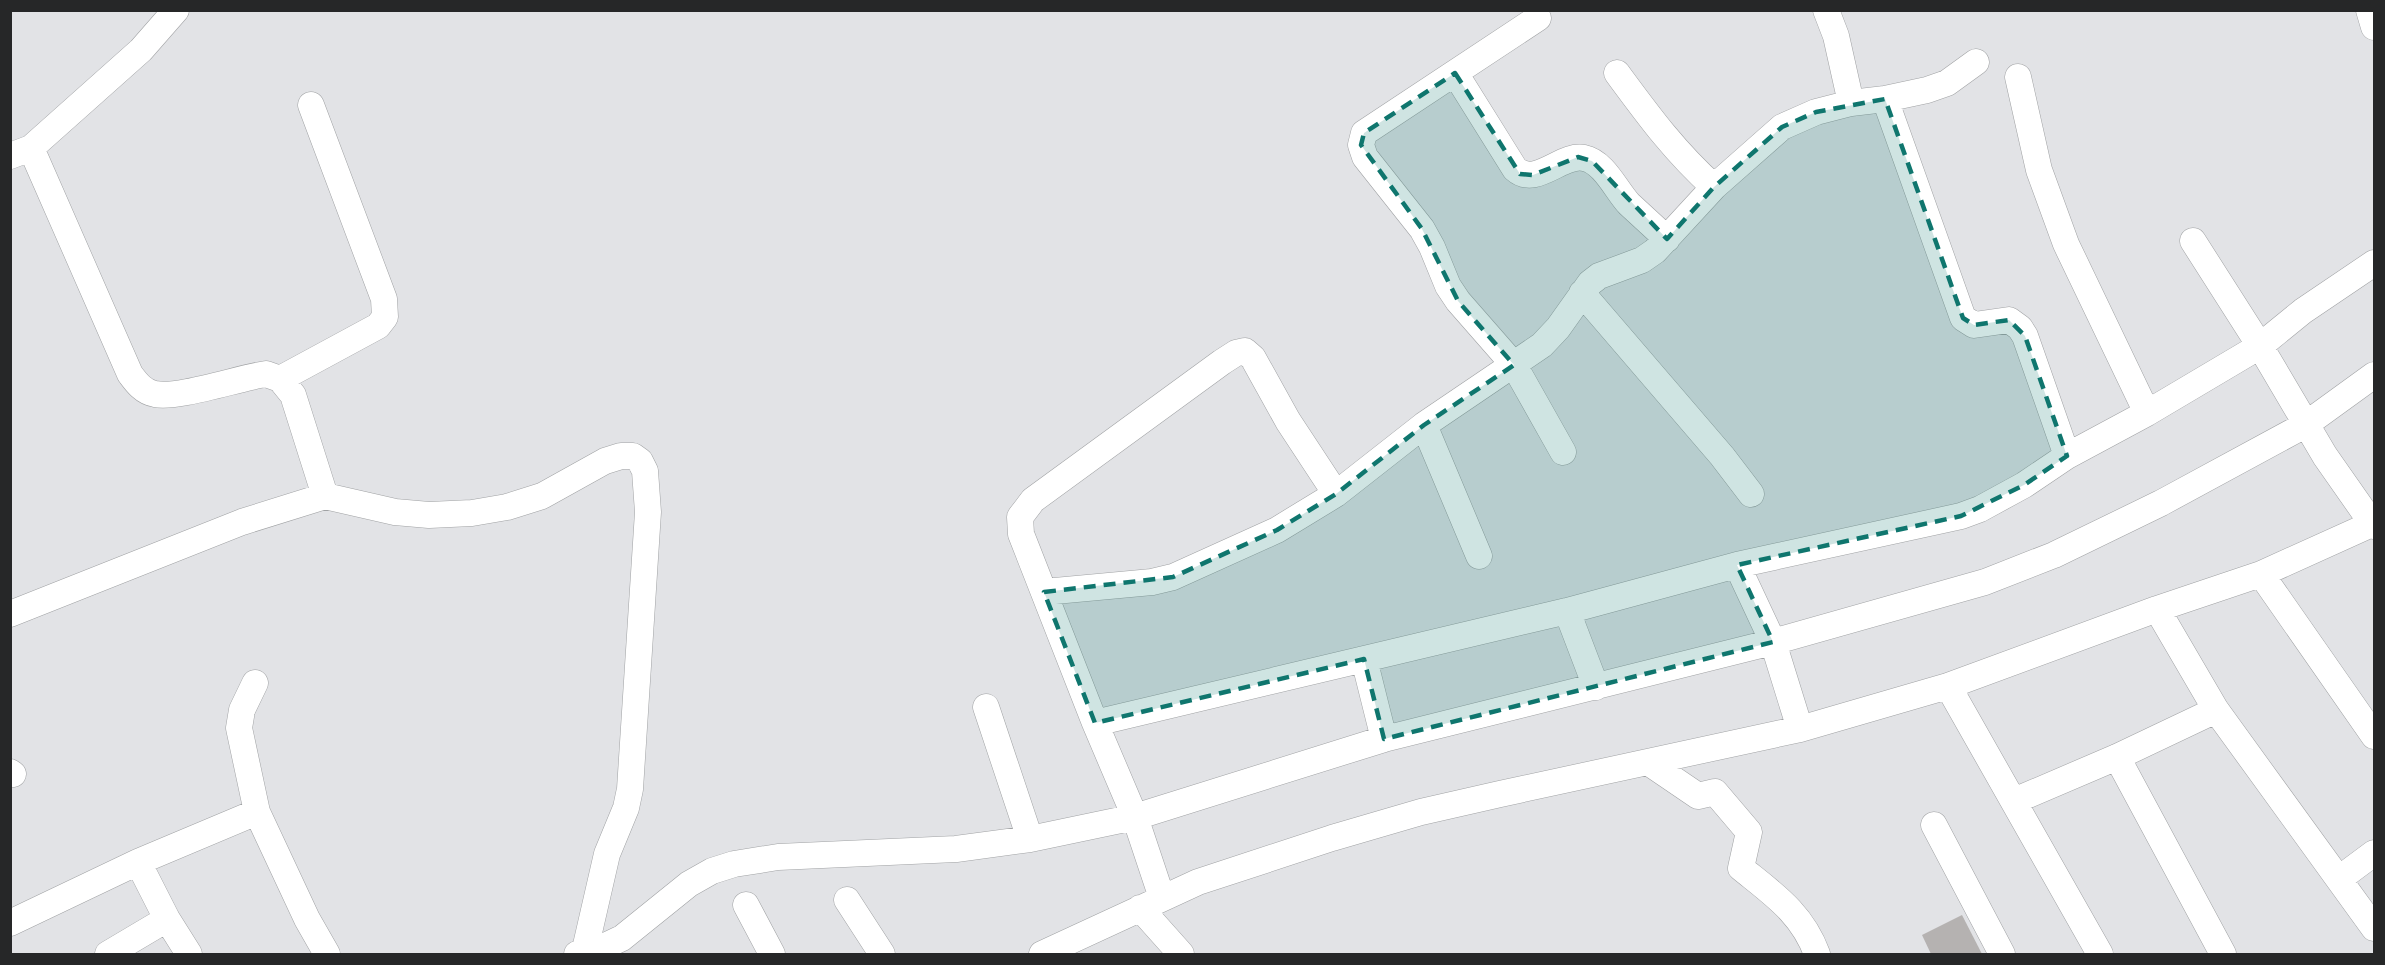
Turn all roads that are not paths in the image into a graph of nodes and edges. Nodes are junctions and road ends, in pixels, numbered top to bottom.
1 (176, 10) edge
2 (1826, 10) edge
3 (2369, 10) edge
4 (1538, 18) dead end
5 (2374, 27) edge
6 (1976, 62) dead end
7 (1455, 73) junction
8 (1617, 73) dead end
9 (2018, 77) dead end
10 (1885, 99) junction
11 (1851, 103) junction
12 (311, 105) dead end
13 (21, 152) edge
14 (1714, 187) junction
15 (1667, 239) junction
16 (2193, 241) dead end
17 (2374, 263) edge
18 (1582, 293) junction
19 (2260, 346) junction
20 (1514, 365) junction
21 (2374, 375) edge
22 (280, 379) junction
23 (2147, 413) junction
24 (1424, 425) junction
25 (2305, 425) junction
26 (1563, 452) dead end
27 (2067, 456) junction
28 (1336, 494) junction
29 (1751, 494) dead end
30 (325, 496) junction
31 (2374, 525) edge
32 (1479, 556) dead end
33 (1737, 566) junction
34 (2261, 574) junction
35 (1044, 592) junction
36 (2157, 609) junction
37 (1567, 611) junction
38 (10, 614) edge
39 (1773, 642) junction
40 (1364, 659) junction
41 (255, 683) dead end
42 (1948, 686) junction
43 (1596, 687) junction
44 (986, 707) dead end
45 (2216, 710) junction
46 (1095, 723) junction
47 (1800, 729) junction
48 (2374, 736) edge
49 (1384, 739) junction
50 (2117, 757) junction
51 (1648, 762) junction
52 (2014, 801) junction
53 (257, 812) junction
54 (1136, 817) junction
55 (1934, 825) dead end
56 (1030, 839) junction
57 (2374, 854) edge
58 (138, 862) junction
59 (2339, 879) junction
60 (847, 900) dead end
61 (1151, 903) junction
62 (746, 905) dead end
63 (167, 918) junction
64 (10, 922) edge
65 (2374, 928) edge
66 (108, 954) edge
67 (189, 954) edge
68 (327, 954) edge
69 (582, 954) edge
70 (772, 954) edge
71 (882, 954) edge
72 (1042, 954) edge
73 (1181, 954) edge
74 (1817, 954) edge
75 (2002, 954) edge
76 (2100, 954) edge
77 (2223, 954) edge

1 - 13 street
2 - 11 street
3 - 5 street
4 - 7 street
6 - 10 street
7 - 15 street
7 - 20 street
8 - 14 street
9 - 23 street
10 - 11 street
10 - 27 street
11 - 14 street
12 - 22 street
13 - 22 street
14 - 15 street
15 - 18 street
16 - 19 street
17 - 19 street
18 - 20 street
18 - 29 street
19 - 23 street
19 - 25 street
20 - 24 street
20 - 26 street
21 - 25 street
22 - 30 street
23 - 27 street
24 - 28 street
24 - 32 street
25 - 31 street
25 - 39 street
27 - 33 street
28 - 35 street
28 - 35 street
30 - 38 street
30 - 69 street
31 - 34 street
33 - 37 street
33 - 39 street
34 - 36 street
34 - 48 street
35 - 46 street
36 - 42 street
36 - 45 street
37 - 40 street
37 - 43 street
39 - 43 street
39 - 47 street
40 - 46 street
40 - 49 street
41 - 53 street
42 - 47 street
42 - 52 street
43 - 49 street
44 - 56 street
45 - 50 street
45 - 59 street
46 - 54 street
47 - 51 street
49 - 54 street
50 - 52 street
50 - 77 street
51 - 61 street
51 - 74 street
52 - 76 street
53 - 58 street
53 - 68 street
54 - 56 street
54 - 61 street
55 - 75 street
56 - 69 street
57 - 59 street
58 - 63 street
58 - 64 street
59 - 65 street
60 - 71 street
61 - 72 street
61 - 73 street
62 - 70 street
63 - 66 street
63 - 67 street

